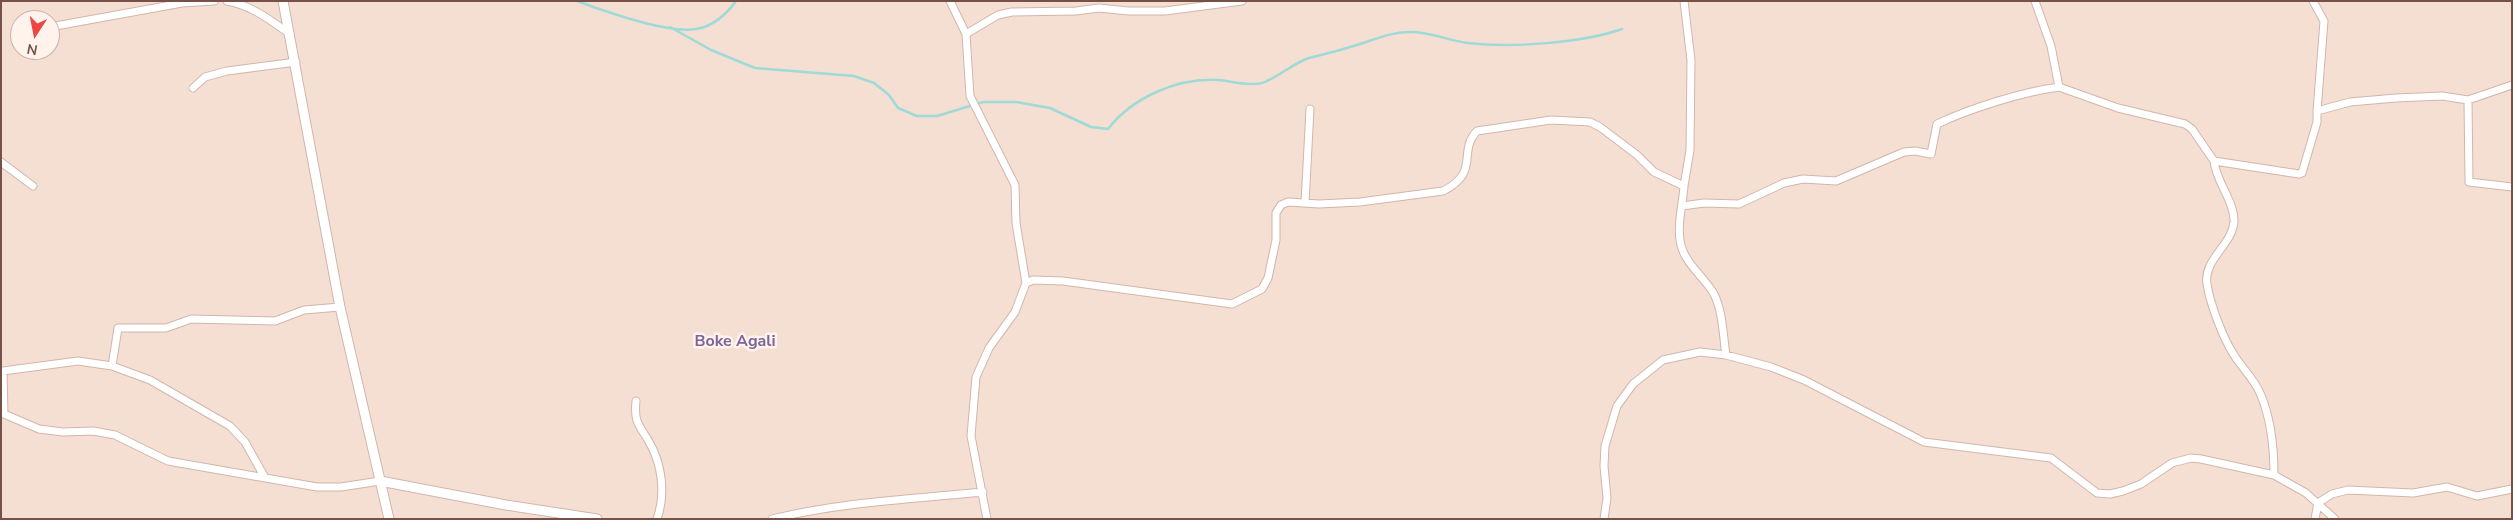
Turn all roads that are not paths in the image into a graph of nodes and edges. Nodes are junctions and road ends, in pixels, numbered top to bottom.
1 (214, 1) edge
2 (227, 1) edge
3 (283, 1) edge
4 (950, 1) edge
5 (1242, 1) edge
6 (1684, 1) edge
7 (2036, 1) edge
8 (2313, 1) edge
9 (60, 25) edge
10 (290, 34) junction
11 (966, 34) junction
12 (296, 62) junction
13 (2512, 85) edge
14 (2059, 87) junction
15 (192, 88) dead end
16 (2468, 100) junction
17 (1310, 108) dead end
18 (2317, 112) junction
19 (1, 162) edge
20 (2214, 162) junction
21 (33, 186) dead end
22 (1684, 186) junction
23 (2512, 187) edge
24 (1305, 203) junction
25 (1682, 206) junction
26 (1026, 283) junction
27 (340, 307) junction
28 (1726, 355) junction
29 (112, 366) junction
30 (2, 371) edge
31 (636, 401) dead end
32 (2, 414) edge
33 (1, 423) edge
34 (2274, 475) junction
35 (264, 476) junction
36 (380, 481) junction
37 (2512, 489) edge
38 (983, 492) junction
39 (2318, 503) junction
40 (389, 519) edge
41 (597, 519) edge
42 (657, 519) edge
43 (772, 519) edge
44 (986, 519) edge
45 (1604, 519) edge
46 (2315, 519) edge
47 (2336, 519) edge

1 - 9 street
2 - 10 street
3 - 10 street
4 - 11 street
5 - 11 street
6 - 22 street
7 - 14 street
8 - 18 street
10 - 12 street
11 - 26 street
12 - 15 street
12 - 27 street
13 - 16 street
14 - 20 street
14 - 25 street
16 - 18 street
16 - 23 street
17 - 24 street
18 - 20 street
19 - 21 street
20 - 34 street
22 - 24 street
22 - 25 street
24 - 26 street
25 - 28 street
26 - 38 street
27 - 29 street
27 - 36 street
28 - 34 street
28 - 45 street
29 - 30 street
29 - 35 street
30 - 32 street
31 - 42 street
32 - 33 street
32 - 35 street
34 - 39 street
35 - 36 street
36 - 40 street
36 - 41 street
37 - 39 street
38 - 43 street
38 - 44 street
39 - 46 street
39 - 47 street

